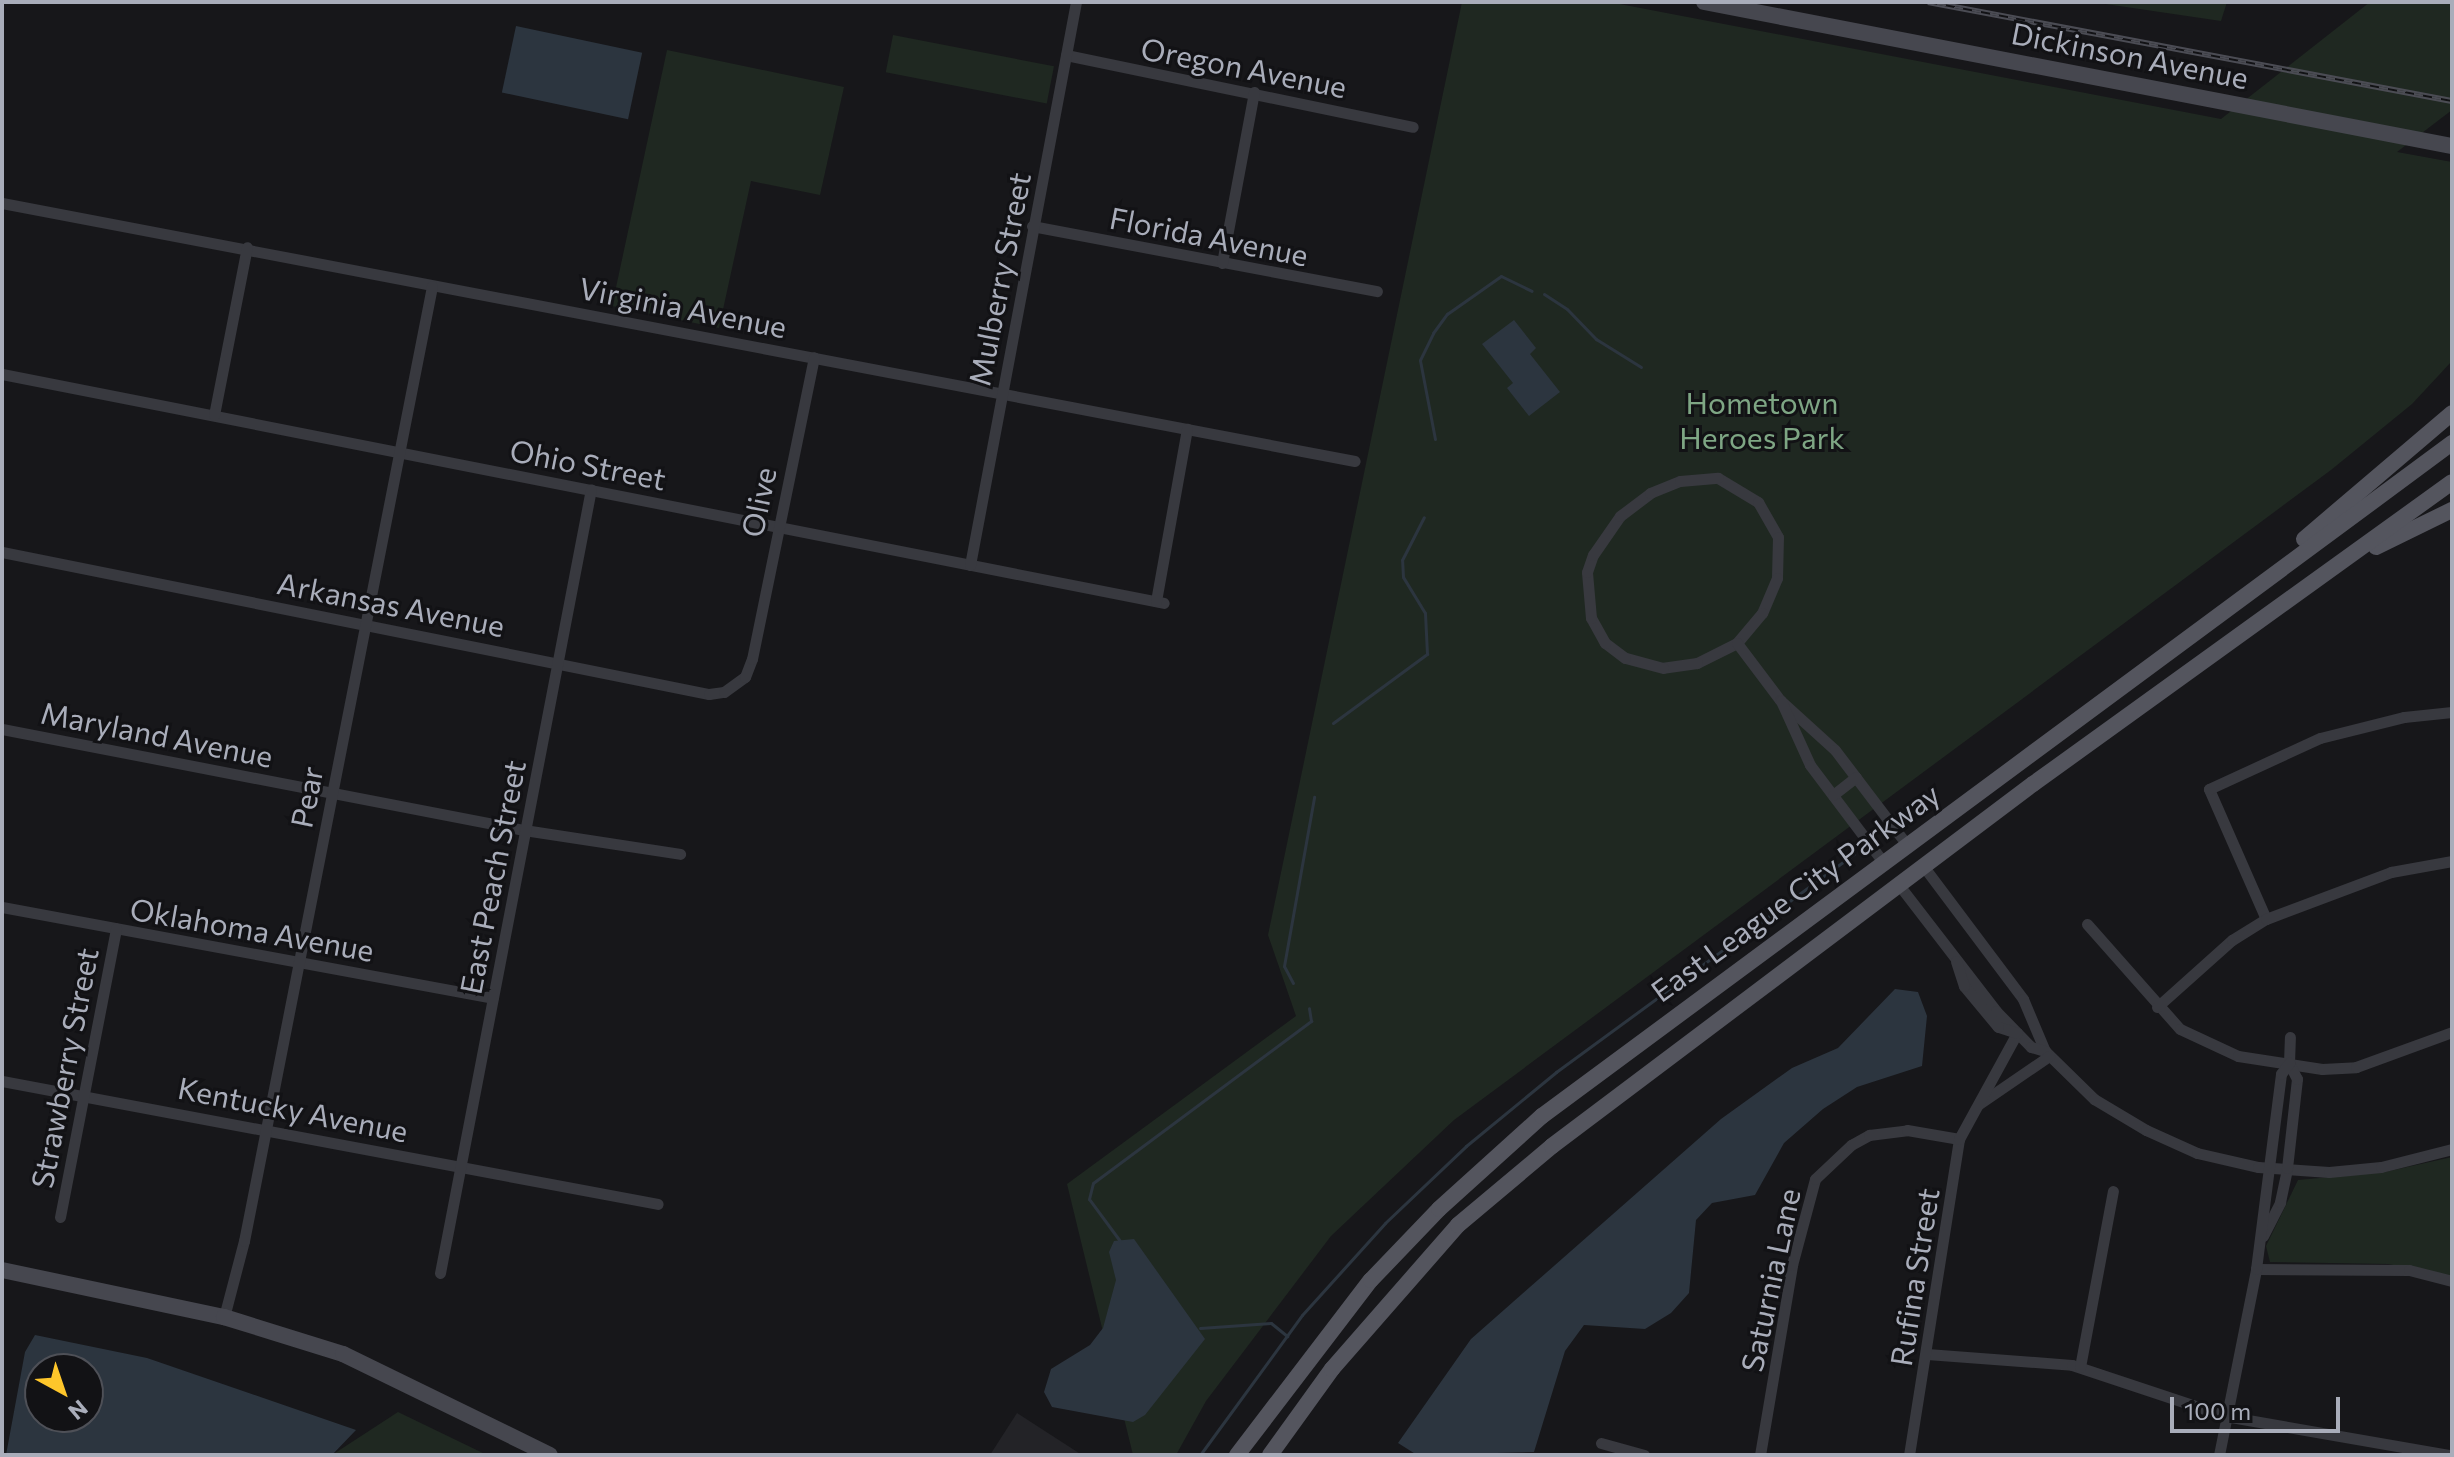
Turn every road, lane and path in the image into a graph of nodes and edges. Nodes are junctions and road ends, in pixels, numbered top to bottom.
1 (1076, 2) edge
2 (1704, 2) edge
3 (1066, 55) junction
4 (1254, 92) junction
5 (1413, 127) dead end
6 (2452, 146) edge
7 (2, 203) edge
8 (1032, 226) junction
9 (247, 247) junction
10 (1222, 263) junction
11 (432, 286) junction
12 (1377, 291) dead end
13 (814, 357) junction
14 (2, 374) edge
15 (1001, 394) junction
16 (2452, 413) edge
17 (214, 415) junction
18 (1187, 429) junction
19 (2452, 443) edge
20 (400, 452) junction
21 (1355, 461) dead end
22 (2452, 482) edge
23 (591, 489) junction
24 (2452, 510) edge
25 (777, 527) junction
26 (2, 552) edge
27 (970, 565) junction
28 (2338, 565) junction
29 (365, 622) junction
30 (1737, 643) junction
31 (752, 659) joint
32 (559, 662) junction
33 (2153, 664) junction
34 (1780, 700) junction
35 (2452, 712) edge
36 (2, 729) edge
37 (1856, 777) junction
38 (331, 792) junction
39 (1833, 795) junction
40 (524, 830) junction
41 (1907, 845) junction
42 (680, 854) dead end
43 (2452, 861) edge
44 (1883, 862) junction
45 (1924, 867) junction
46 (1899, 885) junction
47 (2, 907) edge
48 (2266, 919) junction
49 (2087, 924) dead end
50 (116, 928) junction
51 (298, 962) junction
52 (493, 998) junction
53 (2157, 1007) junction
54 (2452, 1032) edge
55 (2017, 1033) junction
56 (2290, 1037) dead end
57 (2047, 1053) junction
58 (2289, 1063) junction
59 (2, 1081) edge
60 (84, 1095) junction
61 (1972, 1109) junction
62 (266, 1128) junction
63 (1959, 1139) junction
64 (2452, 1149) edge
65 (461, 1165) junction
66 (2270, 1167) junction
67 (2287, 1168) junction
68 (2113, 1191) dead end
69 (658, 1204) dead end
70 (60, 1217) dead end
71 (2260, 1239) junction
72 (2256, 1269) junction
73 (2, 1270) edge
74 (440, 1273) dead end
75 (2452, 1281) edge
76 (224, 1317) junction
77 (1927, 1354) junction
78 (2080, 1367) junction
79 (2225, 1416) junction
80 (1601, 1443) dead end
81 (550, 1455) edge
82 (1237, 1455) edge
83 (1270, 1455) edge
84 (1644, 1455) edge
85 (1760, 1455) edge
86 (1909, 1455) edge
87 (2219, 1455) edge
88 (2449, 1455) edge

1 - 3 street, Mulberry Street
2 - 6 street, Dickinson Avenue
3 - 4 street, Oregon Avenue
3 - 8 street, Mulberry Street
4 - 5 street, Oregon Avenue
4 - 10 street
7 - 9 street, Virginia Avenue
8 - 10 street, Florida Avenue
8 - 15 street, Mulberry Street
9 - 11 street, Virginia Avenue
9 - 17 street
10 - 12 street, Florida Avenue
11 - 13 street, Virginia Avenue
11 - 20 street, Pear
13 - 15 street, Virginia Avenue
13 - 25 street, Olive
14 - 17 street, Ohio Street
15 - 18 street, Virginia Avenue
15 - 27 street, Mulberry Street
16 - 33 main road
17 - 20 street, Ohio Street
18 - 21 street, Virginia Avenue
18 - 27 street, Ohio Street
19 - 33 main road, East League City Parkway
20 - 23 street, Ohio Street
20 - 29 street, Pear
22 - 28 main road, East League City Parkway
23 - 25 street, Ohio Street
23 - 32 street, East Peach Street
24 - 28 main road
25 - 27 street, Ohio Street
25 - 31 street, Olive
26 - 29 street, Arkansas Avenue
28 - 45 main road, East League City Parkway
29 - 32 street, Arkansas Avenue
29 - 38 street, Pear
30 - 30 street
30 - 34 street
31 - 32 street, Arkansas Avenue
32 - 40 street, East Peach Street
33 - 41 main road, East League City Parkway
34 - 37 street
34 - 39 street
35 - 48 street
36 - 38 street, Maryland Avenue
37 - 39 street
37 - 41 street
38 - 40 street, Maryland Avenue
38 - 51 street, Pear
39 - 44 street
40 - 42 street, Maryland Avenue
40 - 52 street, East Peach Street
41 - 44 main road, East League City Parkway
41 - 45 main road
43 - 48 street
44 - 46 main road
44 - 82 main road, East League City Parkway
45 - 46 main road, East League City Parkway
45 - 57 street
46 - 55 street
46 - 83 main road, East League City Parkway
47 - 50 street, Oklahoma Avenue
48 - 53 street
49 - 53 street
50 - 51 street, Oklahoma Avenue
50 - 60 street, Strawberry Street
51 - 52 street, Oklahoma Avenue
51 - 62 street, Pear
52 - 65 street, East Peach Street
53 - 58 street
54 - 58 street
55 - 57 street
55 - 61 street, Rufina Street
56 - 58 street
57 - 61 street
57 - 66 street
58 - 66 street
58 - 67 street
59 - 60 street, Kentucky Avenue
60 - 62 street, Kentucky Avenue
60 - 70 street, Strawberry Street
61 - 63 street, Rufina Street
62 - 65 street, Kentucky Avenue
62 - 76 street, Pear
63 - 77 street, Rufina Street
63 - 85 street, Saturnia Lane
64 - 67 street
65 - 69 street, Kentucky Avenue
65 - 74 street, East Peach Street
66 - 67 street
66 - 71 street
67 - 71 street
68 - 78 street
71 - 72 street
72 - 75 street
72 - 79 street
73 - 76 street
76 - 81 street
77 - 78 street
77 - 86 street, Rufina Street
78 - 79 street
79 - 87 street
79 - 88 street
80 - 84 street

